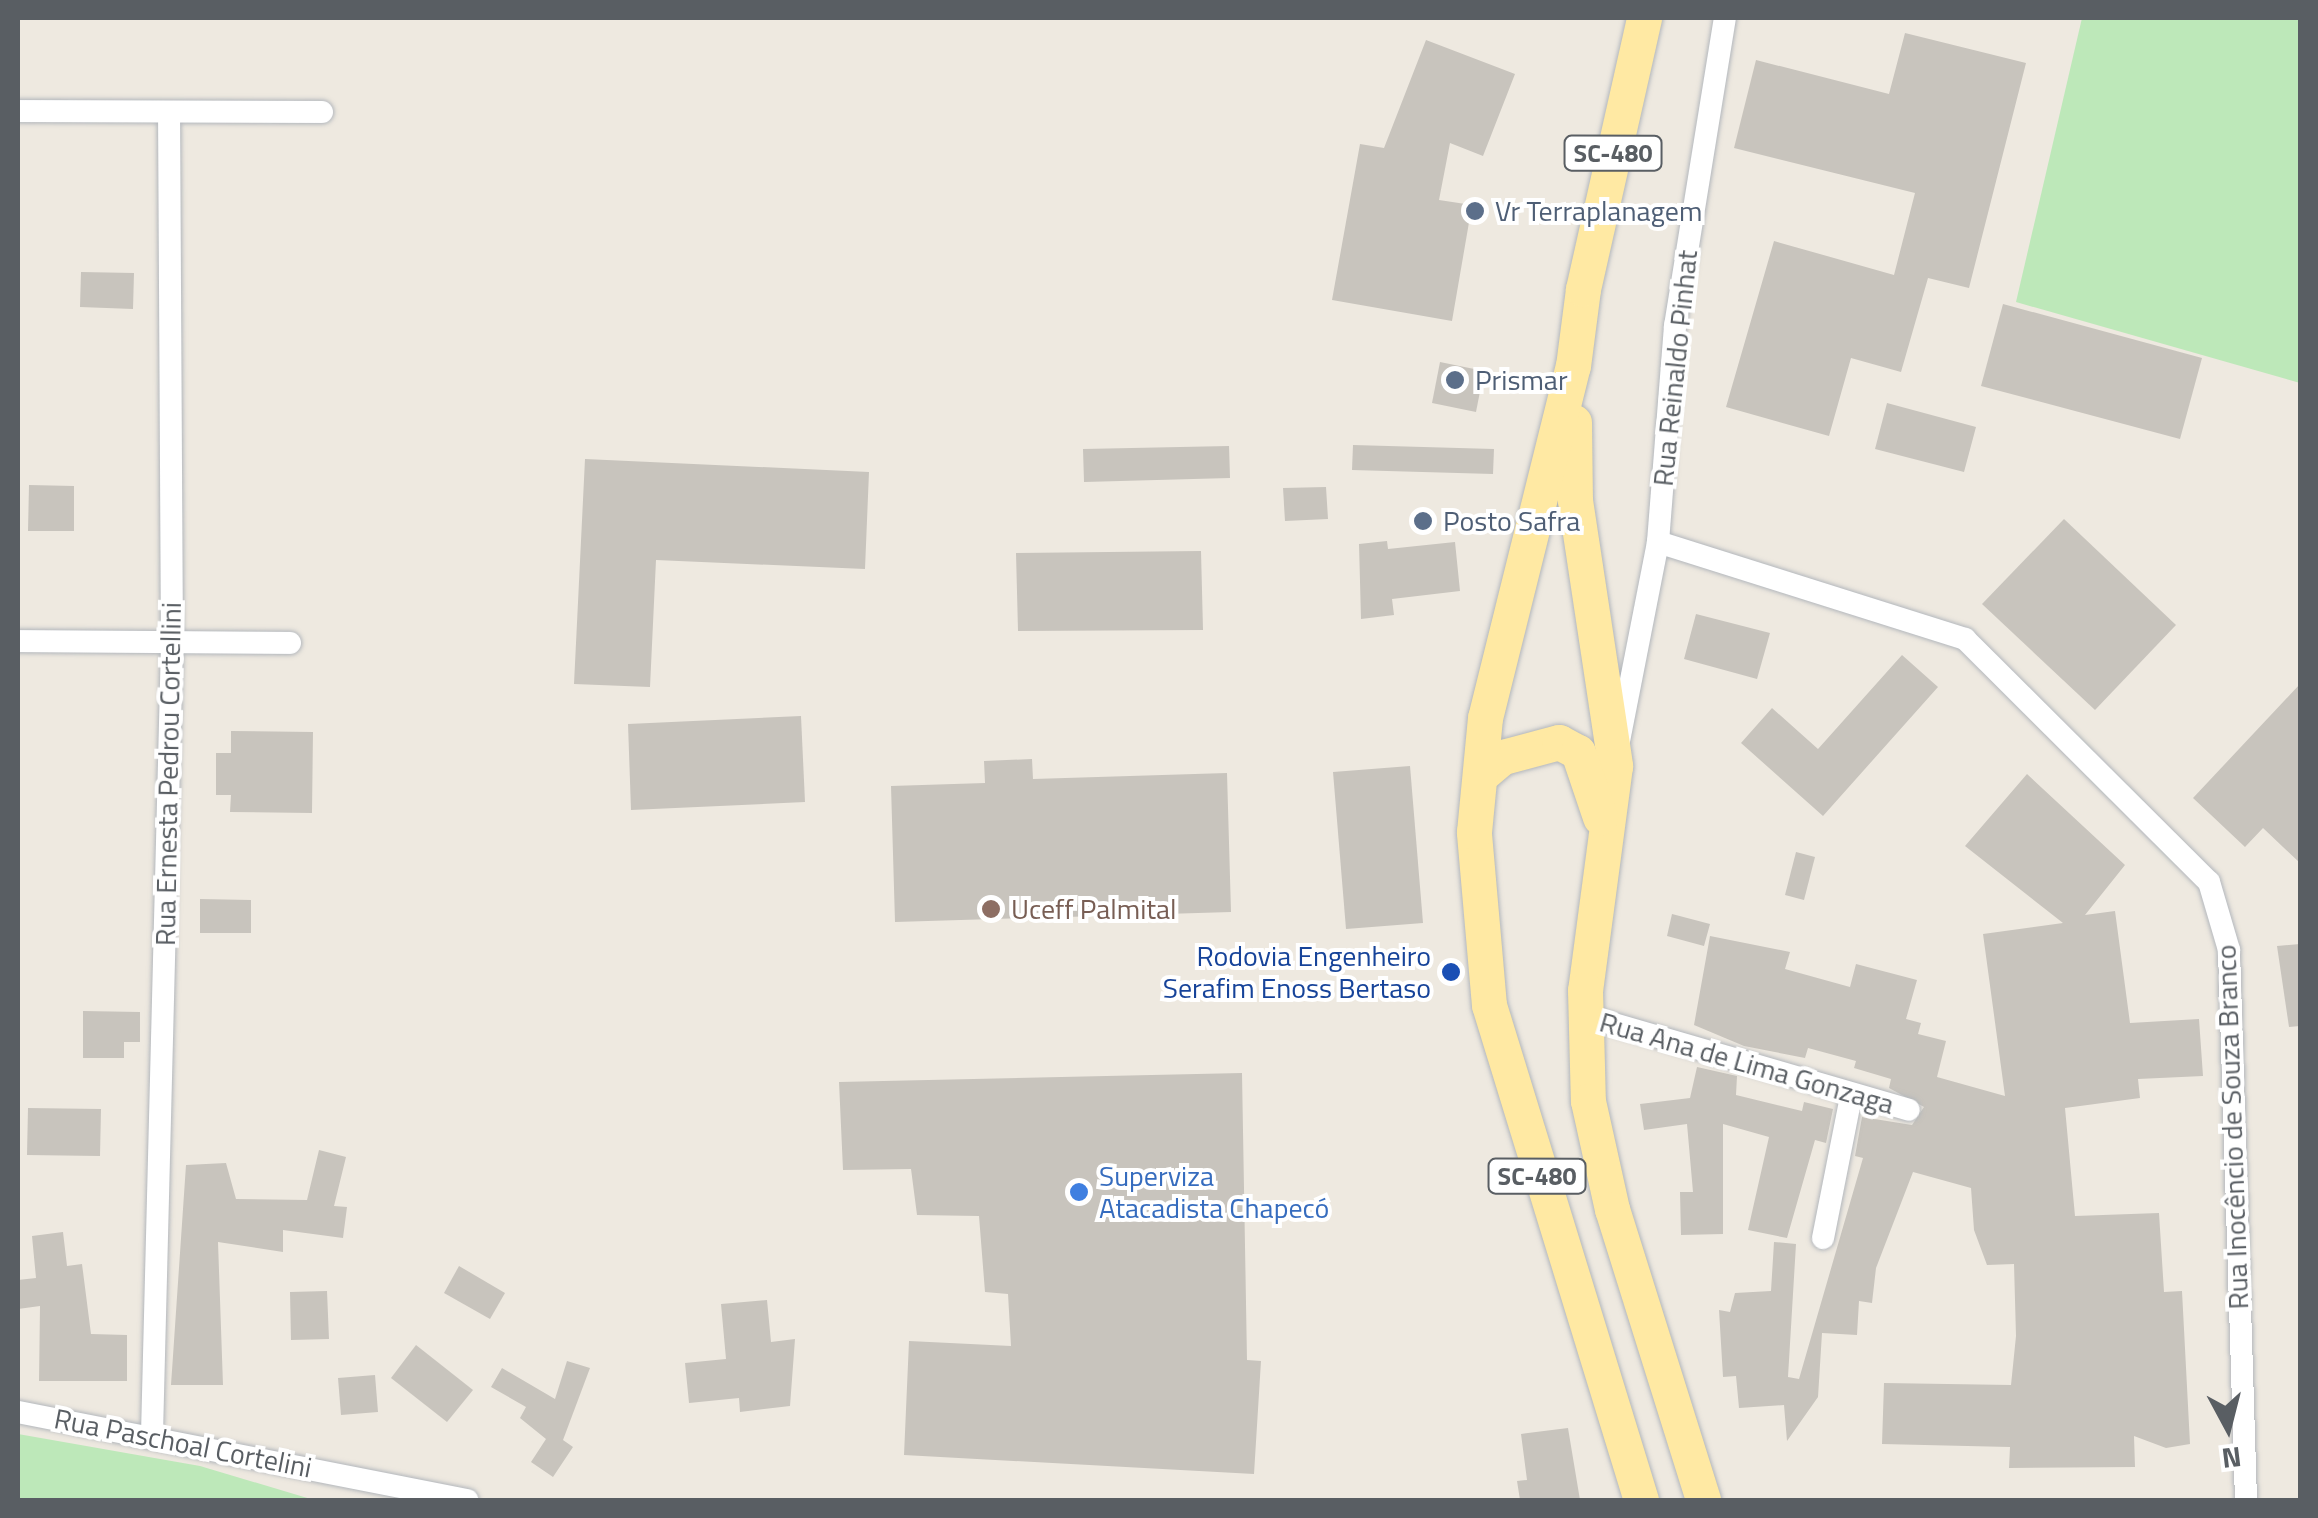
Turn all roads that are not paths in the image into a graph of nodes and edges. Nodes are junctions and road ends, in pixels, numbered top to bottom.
1 (1644, 18) edge
2 (1725, 18) edge
3 (18, 111) edge
4 (322, 112) dead end
5 (169, 114) junction
6 (1573, 366) junction
7 (1658, 542) junction
8 (18, 641) edge
9 (290, 643) dead end
10 (172, 644) junction
11 (1614, 766) junction
12 (1480, 776) junction
13 (1603, 833) junction
14 (1586, 1016) junction
15 (1852, 1096) junction
16 (1908, 1110) dead end
17 (1823, 1238) dead end
18 (20, 1408) edge
19 (152, 1434) junction
20 (466, 1500) edge
21 (1640, 1500) edge
22 (1703, 1500) edge
23 (2246, 1500) edge

1 - 6 main road, SC-480
2 - 7 street, Rua Reinaldo Pinhat
3 - 5 street
4 - 5 street
5 - 10 street, Rua Ernesta Pedrou Cortellini
6 - 11 main road
6 - 12 main road, SC-480
7 - 11 street, Rua Reinaldo Pinhat
7 - 23 street, Rua Inocêncio de Souza Branco
8 - 10 street
9 - 10 street
10 - 19 street, Rua Ernesta Pedrou Cortellini
11 - 13 main road
12 - 13 main road
12 - 21 main road, SC-480
13 - 14 main road
14 - 15 street, Rua Ana de Lima Gonzaga
14 - 22 main road
15 - 16 street, Rua Ana de Lima Gonzaga
15 - 17 street
18 - 19 street, Rua Paschoal Cortelini
19 - 20 street, Rua Paschoal Cortelini

